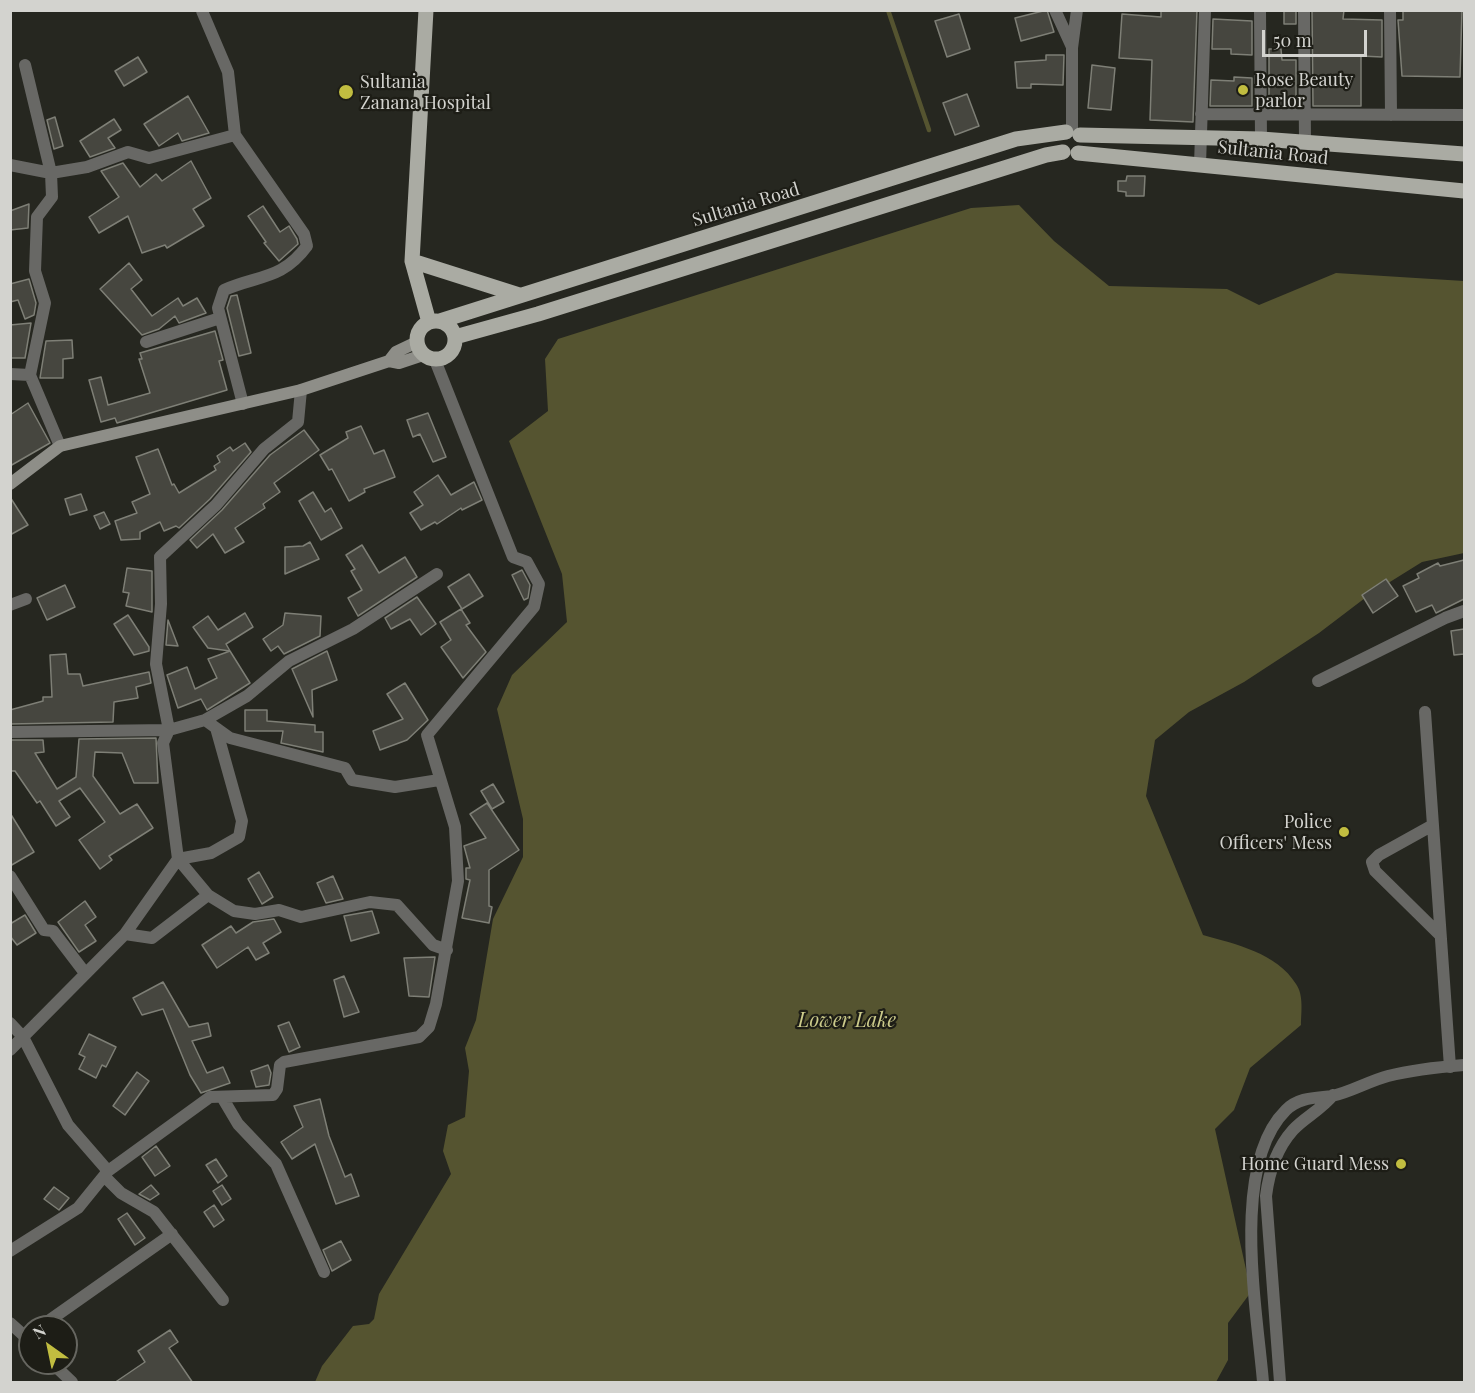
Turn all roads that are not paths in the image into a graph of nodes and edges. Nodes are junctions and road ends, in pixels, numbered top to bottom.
1 (426, 10) edge
2 (1055, 10) edge
3 (1077, 10) edge
4 (1205, 10) edge
5 (1260, 10) edge
6 (1304, 10) edge
7 (1390, 10) edge
8 (201, 11) edge
9 (1072, 48) junction
10 (25, 65) dead end
11 (1201, 114) junction
12 (1261, 114) junction
13 (1303, 115) junction
14 (1391, 115) junction
15 (1464, 115) edge
16 (1072, 133) junction
17 (235, 135) junction
18 (1200, 136) junction
19 (1261, 139) junction
20 (1305, 142) junction
21 (1071, 153) junction
22 (1464, 154) edge
23 (10, 165) edge
24 (1200, 165) junction
25 (51, 173) junction
26 (1464, 191) edge
27 (412, 261) junction
28 (519, 295) junction
29 (220, 318) junction
30 (434, 322) junction
31 (455, 337) junction
32 (146, 342) dead end
33 (425, 352) junction
34 (10, 374) edge
35 (30, 375) junction
36 (301, 390) junction
37 (243, 404) junction
38 (60, 446) junction
39 (10, 484) edge
40 (437, 574) dead end
41 (26, 599) dead end
42 (10, 605) edge
43 (1464, 611) edge
44 (1318, 681) dead end
45 (1425, 712) dead end
46 (211, 724) junction
47 (169, 730) junction
48 (10, 732) edge
49 (439, 780) junction
50 (1432, 825) junction
51 (178, 859) junction
52 (10, 876) edge
53 (208, 895) junction
54 (125, 934) junction
55 (1440, 935) junction
56 (447, 950) junction
57 (85, 973) junction
58 (10, 1023) edge
59 (23, 1036) junction
60 (10, 1050) edge
61 (1464, 1065) edge
62 (1450, 1066) junction
63 (1333, 1095) junction
64 (222, 1097) junction
65 (106, 1173) junction
66 (172, 1234) junction
67 (10, 1251) edge
68 (324, 1272) dead end
69 (223, 1300) dead end
70 (57, 1315) edge
71 (1263, 1383) edge
72 (1280, 1383) edge

1 - 27 main road
2 - 9 street
3 - 9 street
4 - 11 street
5 - 12 street
6 - 13 street
7 - 14 street
8 - 17 street
9 - 16 street
10 - 25 street
11 - 12 street
11 - 18 street
12 - 13 street
12 - 19 street
13 - 14 street
13 - 20 street
14 - 15 street
16 - 18 main road, Sultania Road
16 - 21 main road
16 - 21 main road
16 - 28 main road, Sultania Road
17 - 25 street
17 - 29 street
18 - 19 main road, Sultania Road
18 - 24 street
19 - 20 main road, Sultania Road
20 - 22 main road, Sultania Road
21 - 24 main road, Sultania Road
21 - 31 main road, Sultania Road
23 - 25 street
24 - 26 main road, Sultania Road
25 - 35 street
27 - 28 main road
27 - 30 main road
28 - 30 main road, Sultania Road
29 - 32 street
29 - 37 street
30 - 31 main road
30 - 33 main road
31 - 33 main road
33 - 36 main road
33 - 49 street
34 - 35 street
35 - 38 street
36 - 37 main road
36 - 47 street
37 - 38 main road
38 - 39 main road
40 - 46 street
41 - 42 street
43 - 44 street
45 - 50 street
46 - 47 street
46 - 49 street
46 - 51 street
47 - 48 street
47 - 51 street
49 - 56 street
50 - 55 street
50 - 55 street
51 - 53 street
51 - 54 street
52 - 57 street
53 - 54 street
53 - 56 street
54 - 57 street
55 - 62 street
56 - 64 street
57 - 59 street
58 - 59 street
59 - 60 street
59 - 65 street
61 - 62 street
62 - 63 street
63 - 71 street
63 - 72 street
64 - 65 street
64 - 68 street
65 - 66 street
65 - 67 street
66 - 69 street
66 - 70 street

